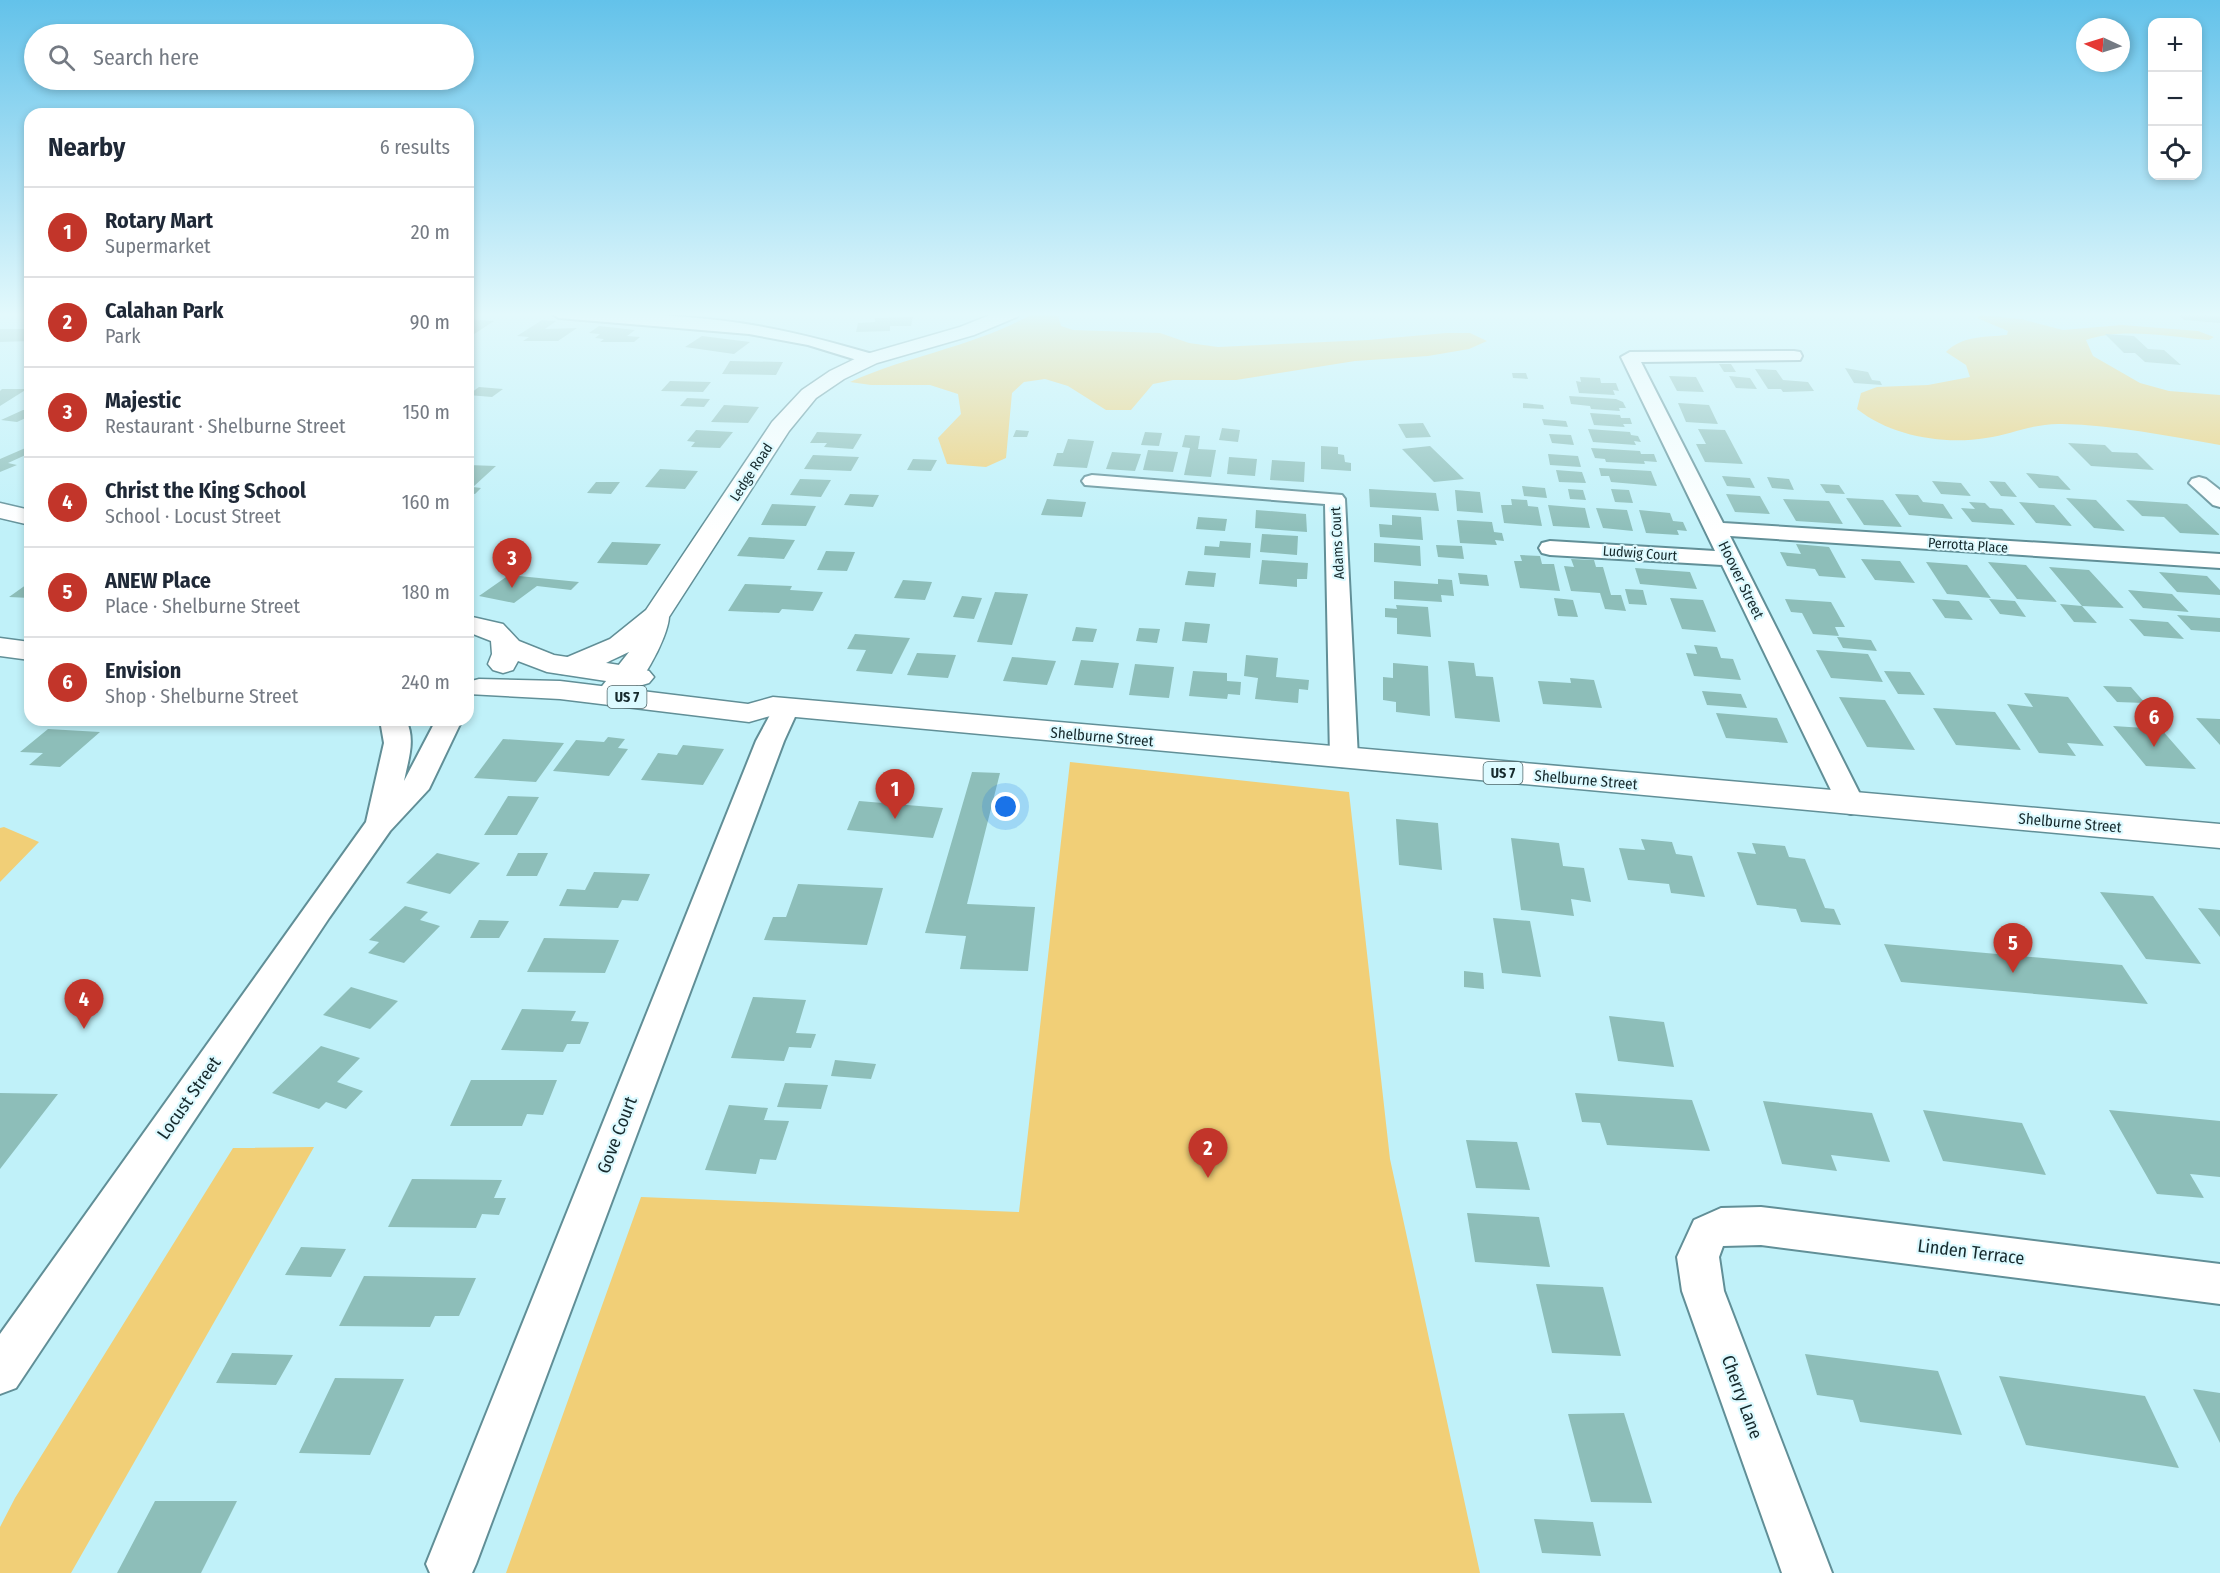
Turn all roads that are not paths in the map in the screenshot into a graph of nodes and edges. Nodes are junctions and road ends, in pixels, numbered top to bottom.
1 (821, 386) edge
2 (1645, 386) edge
3 (1092, 482) dead end
4 (2199, 483) dead end
5 (2220, 501) edge
6 (0, 510) edge
7 (24, 516) edge
8 (1716, 529) junction
9 (1550, 548) dead end
10 (1731, 559) junction
11 (2220, 561) edge
12 (656, 616) junction
13 (474, 625) edge
14 (507, 646) junction
15 (0, 647) edge
16 (24, 650) edge
17 (568, 667) junction
18 (619, 685) junction
19 (474, 690) edge
20 (474, 691) edge
21 (780, 707) junction
22 (394, 726) edge
23 (446, 726) edge
24 (1344, 758) junction
25 (1851, 804) junction
26 (380, 824) junction
27 (2220, 836) edge
28 (1721, 1227) joint
29 (2220, 1284) edge
30 (0, 1372) edge
31 (451, 1564) dead end
32 (1808, 1573) edge

1 - 12 main road, Ledge Road
2 - 8 street, Hoover Street
3 - 24 street, Adams Court
4 - 5 street
6 - 7 main road
8 - 10 street, Hoover Street
8 - 11 street, Perrotta Place
9 - 10 street, Ludwig Court
10 - 25 street, Hoover Street
12 - 17 main road, Ledge Road
12 - 18 main road, Ledge Road
13 - 14 main road, Shelburne Street
14 - 17 main road, Shelburne Street / US 7
14 - 19 main road, Shelburne Street
15 - 16 main road
17 - 18 main road, Shelburne Street / US 7
18 - 20 main road, Shelburne Street / US 7
18 - 21 main road, Shelburne Street / US 7
21 - 24 main road, Shelburne Street / US 7
21 - 31 street, Gove Court
22 - 26 street, Locust Street
23 - 26 street, Locust Street
24 - 25 main road, Shelburne Street / US 7
25 - 27 main road, Shelburne Street / US 7
26 - 30 street, Locust Street
28 - 29 street, Linden Terrace
28 - 32 street, Cherry Lane

